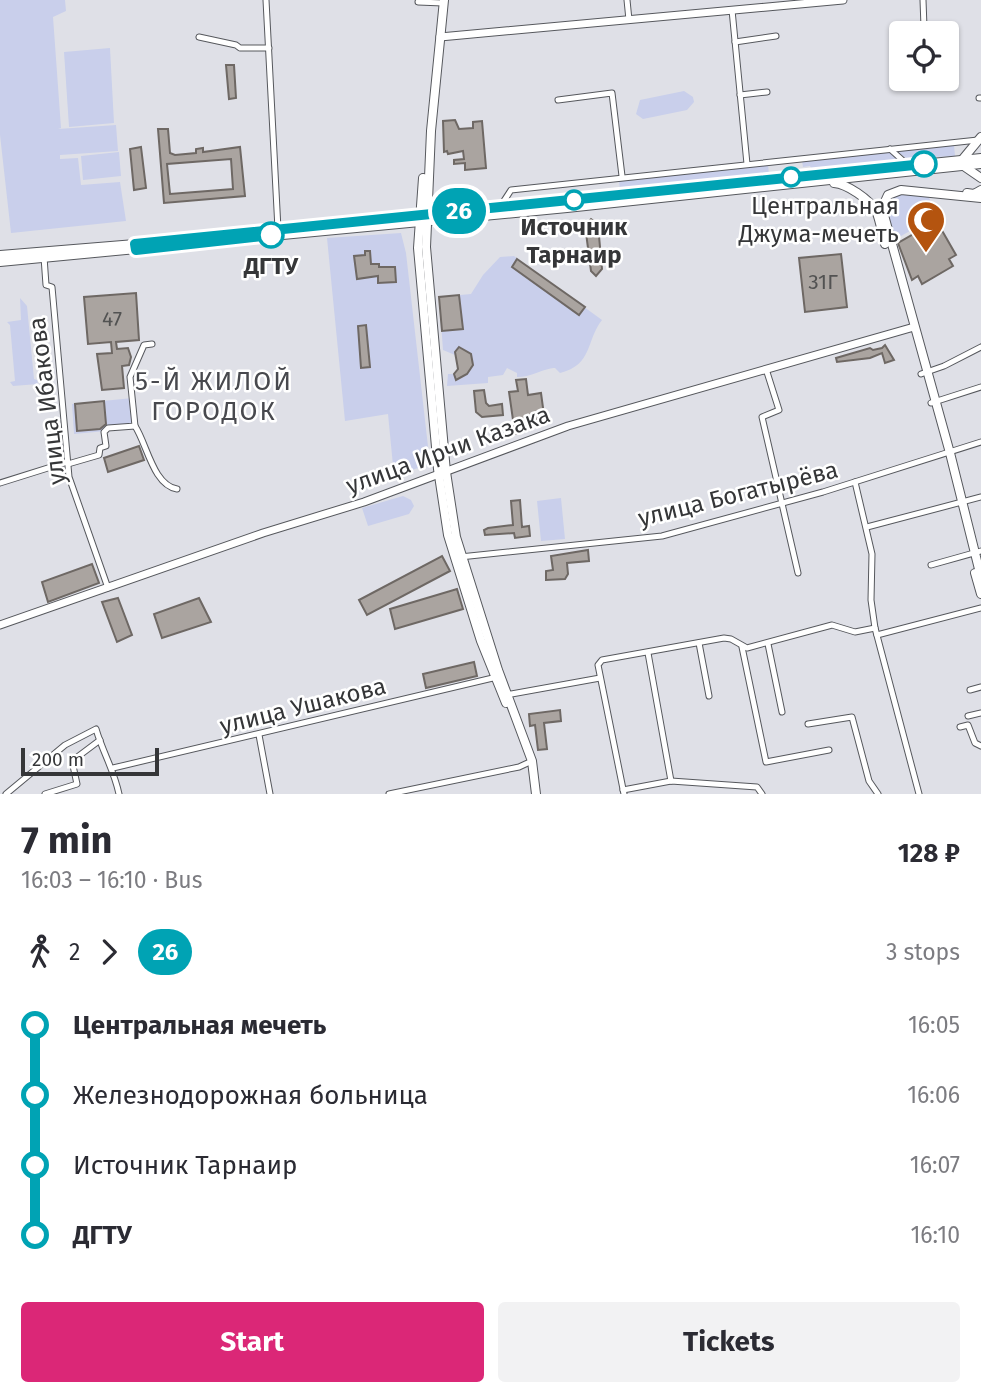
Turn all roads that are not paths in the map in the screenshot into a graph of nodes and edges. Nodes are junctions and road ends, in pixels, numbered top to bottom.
1 (266, 0) edge
2 (627, 0) edge
3 (843, 0) edge
4 (923, 0) edge
5 (418, 2) dead end
6 (443, 2) edge
7 (785, 3) edge
8 (732, 10) junction
9 (629, 20) junction
10 (924, 21) edge
11 (776, 36) dead end
12 (199, 37) dead end
13 (440, 37) junction
14 (735, 42) junction
15 (269, 48) junction
16 (768, 92) dead end
17 (740, 95) junction
18 (558, 100) dead end
19 (979, 139) edge
20 (889, 149) junction
21 (981, 158) edge
22 (963, 163) junction
23 (747, 164) junction
24 (981, 164) edge
25 (909, 166) junction
26 (622, 177) junction
27 (981, 178) edge
28 (821, 182) junction
29 (981, 190) edge
30 (981, 198) edge
31 (500, 207) junction
32 (876, 211) junction
33 (423, 218) junction
34 (278, 229) junction
35 (136, 247) junction
36 (43, 254) junction
37 (0, 255) edge
38 (0, 261) edge
39 (912, 328) junction
40 (152, 344) dead end
41 (981, 347) edge
42 (766, 369) junction
43 (924, 373) junction
44 (981, 387) edge
45 (933, 402) junction
46 (135, 426) junction
47 (981, 442) edge
48 (948, 454) junction
49 (67, 463) junction
50 (443, 473) junction
51 (855, 482) junction
52 (0, 483) edge
53 (177, 489) dead end
54 (981, 497) edge
55 (959, 502) junction
56 (782, 503) junction
57 (867, 527) junction
58 (976, 553) edge
59 (459, 558) junction
60 (931, 565) dead end
61 (798, 573) dead end
62 (981, 577) edge
63 (107, 588) junction
64 (981, 594) edge
65 (981, 608) edge
66 (0, 625) edge
67 (876, 631) junction
68 (699, 643) junction
69 (768, 644) junction
70 (742, 648) junction
71 (648, 653) junction
72 (497, 677) junction
73 (600, 678) junction
74 (981, 687) edge
75 (971, 690) dead end
76 (506, 695) junction
77 (709, 696) dead end
78 (782, 712) dead end
79 (981, 713) edge
80 (968, 716) dead end
81 (808, 723) dead end
82 (960, 727) dead end
83 (259, 735) junction
84 (100, 740) junction
85 (981, 746) edge
86 (829, 750) dead end
87 (529, 762) junction
88 (113, 768) junction
89 (671, 781) junction
90 (623, 792) edge
91 (6, 794) edge
92 (45, 794) edge
93 (119, 794) edge
94 (270, 794) edge
95 (389, 794) edge
96 (534, 794) edge
97 (762, 794) edge
98 (878, 794) edge
99 (919, 794) edge

1 - 15 street
2 - 9 street
3 - 7 main road
4 - 10 street
5 - 6 street
6 - 13 main road
7 - 8 main road
8 - 9 main road
8 - 14 street
9 - 13 main road
11 - 14 street
12 - 15 street
13 - 33 main road
14 - 17 street
15 - 34 street
16 - 17 street
17 - 23 street
18 - 26 street
19 - 20 street
19 - 22 main road
20 - 23 street
20 - 25 street
21 - 22 main road
22 - 24 main road
22 - 25 main road
22 - 27 main road
22 - 28 main road
23 - 26 street
25 - 31 main road
26 - 31 street
28 - 32 main road
28 - 33 main road
29 - 32 main road
30 - 39 main road
31 - 33 main road
32 - 39 main road
33 - 34 main road
33 - 35 main road
33 - 50 main road
34 - 35 main road
35 - 36 main road
36 - 37 main road
36 - 38 main road
36 - 49 street, улица Ибакова
39 - 42 main road, улица Ирчи Казака
39 - 43 main road
40 - 46 street
41 - 43 street
42 - 50 main road, улица Ирчи Казака
42 - 56 street
43 - 45 main road
44 - 45 street
45 - 48 main road
46 - 49 street
46 - 53 street
47 - 48 street, улица Богатырёва
48 - 51 street, улица Богатырёва
48 - 55 main road
49 - 52 street
49 - 63 street, улица Ибакова
50 - 59 main road
50 - 63 main road, улица Ирчи Казака
51 - 56 street, улица Богатырёва
51 - 57 street
54 - 55 street
55 - 57 street
55 - 58 main road
56 - 59 street, улица Богатырёва
56 - 61 street
57 - 67 street
58 - 60 street
58 - 62 main road
58 - 64 main road
59 - 72 main road
63 - 66 main road, улица Ирчи Казака
65 - 67 street
67 - 69 street
67 - 99 street
68 - 70 street
68 - 71 street
68 - 77 street
69 - 70 street
69 - 78 street
70 - 86 street
71 - 73 street
71 - 89 street
72 - 76 main road
72 - 83 street, улица Ушакова
73 - 76 street
73 - 90 street
74 - 75 street
76 - 87 main road
79 - 80 street
81 - 98 street
82 - 85 street
83 - 88 street, улица Ушакова
83 - 94 street
84 - 88 street
84 - 91 street
84 - 92 street
87 - 95 street
87 - 96 main road
88 - 93 street
89 - 90 street
89 - 97 street

